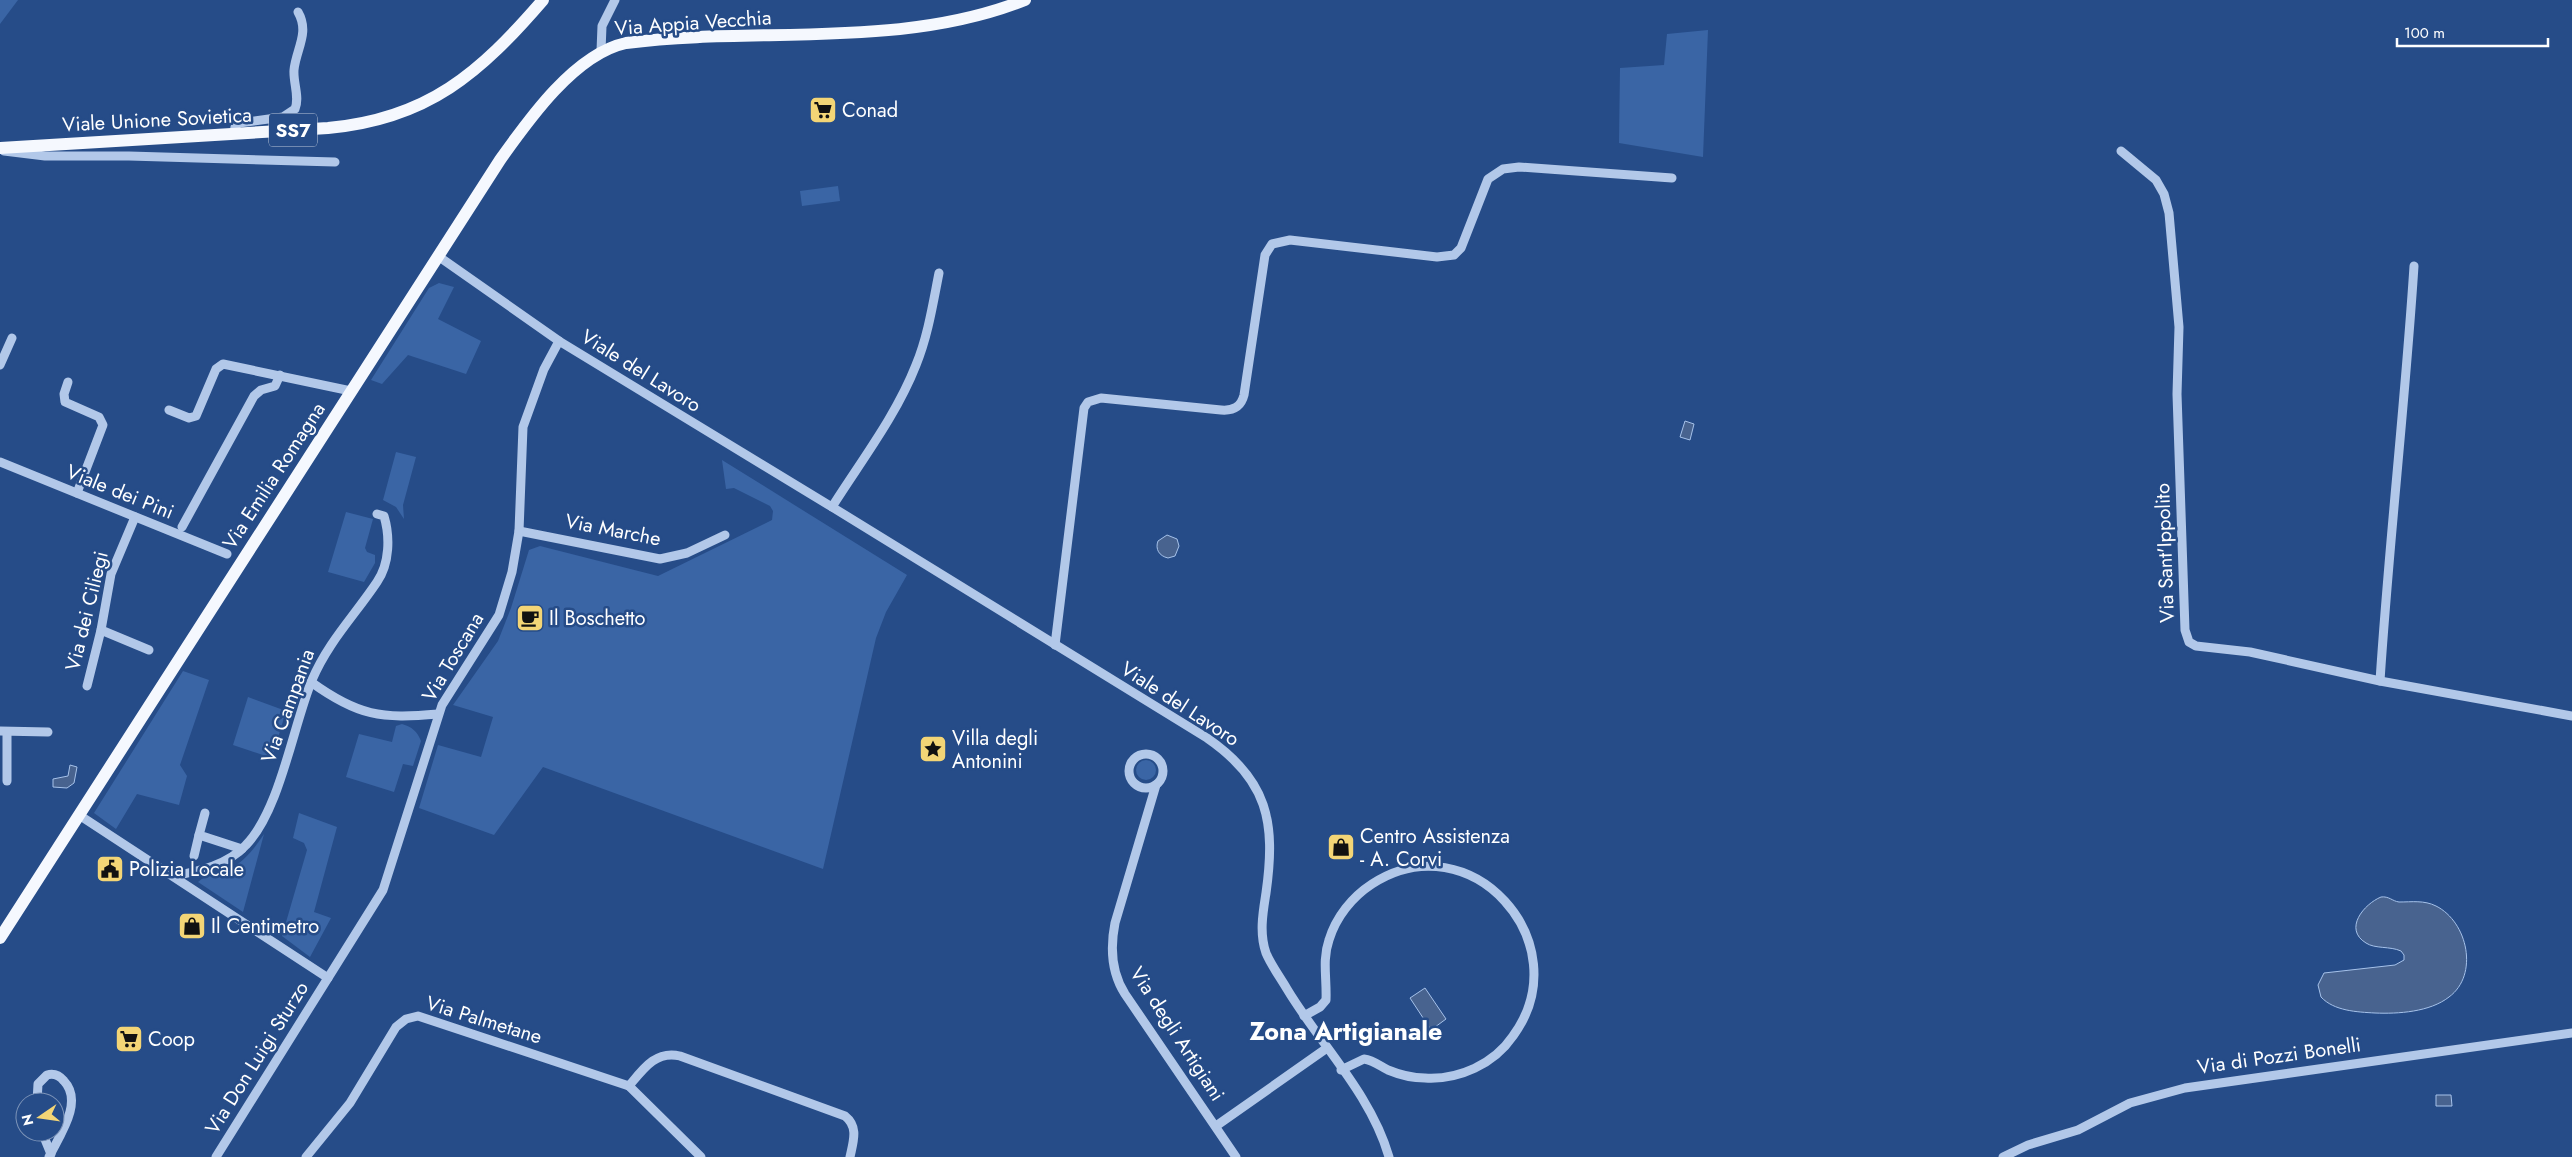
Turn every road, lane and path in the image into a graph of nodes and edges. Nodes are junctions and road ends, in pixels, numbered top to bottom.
1 (543, 0) edge
2 (615, 0) edge
3 (1025, 0) edge
4 (298, 12) dead end
5 (601, 51) junction
6 (234, 134) junction
7 (0, 149) edge
8 (2121, 151) dead end
9 (335, 162) dead end
10 (1672, 178) dead end
11 (438, 256) junction
12 (2414, 266) dead end
13 (939, 273) dead end
14 (12, 338) dead end
15 (559, 341) junction
16 (0, 365) edge
17 (280, 375) junction
18 (68, 382) dead end
19 (351, 390) junction
20 (170, 410) dead end
21 (0, 462) edge
22 (77, 493) junction
23 (832, 507) junction
24 (377, 514) dead end
25 (135, 517) junction
26 (182, 527) dead end
27 (519, 531) junction
28 (725, 535) dead end
29 (226, 554) dead end
30 (101, 630) junction
31 (1055, 645) junction
32 (149, 650) dead end
33 (2380, 681) junction
34 (311, 682) junction
35 (87, 686) dead end
36 (438, 714) junction
37 (2572, 716) edge
38 (4, 732) edge
39 (48, 732) dead end
40 (7, 781) dead end
41 (1156, 785) dead end
42 (205, 813) dead end
43 (79, 815) junction
44 (199, 835) junction
45 (242, 849) junction
46 (194, 856) dead end
47 (174, 876) junction
48 (0, 938) edge
49 (328, 978) junction
50 (1304, 1016) junction
51 (2572, 1033) edge
52 (1327, 1048) junction
53 (1341, 1070) junction
54 (629, 1086) junction
55 (38, 1092) edge
56 (65, 1123) edge
57 (1216, 1126) junction
58 (45, 1142) edge
59 (56, 1142) edge
60 (50, 1155) edge
61 (216, 1157) edge
62 (306, 1157) edge
63 (702, 1157) edge
64 (850, 1157) edge
65 (1236, 1157) edge
66 (1389, 1157) edge
67 (2003, 1157) edge

1 - 6 main road, Viale Unione Sovietica / SS7
2 - 5 street
3 - 5 main road, Via Appia Vecchia
4 - 6 street
5 - 11 main road, Via Emilia Romagna
6 - 7 main road, Viale Unione Sovietica / SS7
7 - 9 street
8 - 33 street, Via Sant'Ippolito
10 - 31 street
11 - 15 street, Viale del Lavoro
11 - 19 main road, Via Emilia Romagna
12 - 33 street
13 - 23 street
14 - 16 street
15 - 23 street, Viale del Lavoro
15 - 27 street, Via Toscana
17 - 19 street
17 - 20 street
17 - 26 street
18 - 22 street
19 - 43 main road, Via Emilia Romagna
21 - 22 street, Viale dei Pini
22 - 25 street, Viale dei Pini
23 - 31 street, Viale del Lavoro
24 - 34 street, Via Campania
25 - 29 street, Viale dei Pini
25 - 30 street, Via dei Ciliegi
27 - 28 street, Via Marche
27 - 36 street, Via Toscana
30 - 32 street
30 - 35 street, Via dei Ciliegi
31 - 50 street, Viale del Lavoro
33 - 37 street, Via Sant'Ippolito
34 - 36 street
34 - 45 street, Via Campania
36 - 49 street, Via Toscana
38 - 39 street
38 - 40 street
41 - 57 street, Via degli Artigiani
42 - 44 street
43 - 47 street
43 - 48 main road, Via Emilia Romagna
44 - 45 street
44 - 46 street
45 - 47 street, Via Campania
47 - 49 street
49 - 61 street, Via Don Luigi Sturzo
50 - 52 street, Viale del Lavoro
50 - 53 street
51 - 67 street, Via di Pozzi Bonelli
52 - 53 street, Viale del Lavoro
52 - 57 street, Via degli Artigiani
53 - 66 street, Viale del Lavoro
54 - 62 street, Via Palmetane
54 - 63 street, Via Palmetane
54 - 64 street
55 - 56 street
57 - 65 street, Via degli Artigiani
58 - 60 street
59 - 60 street

